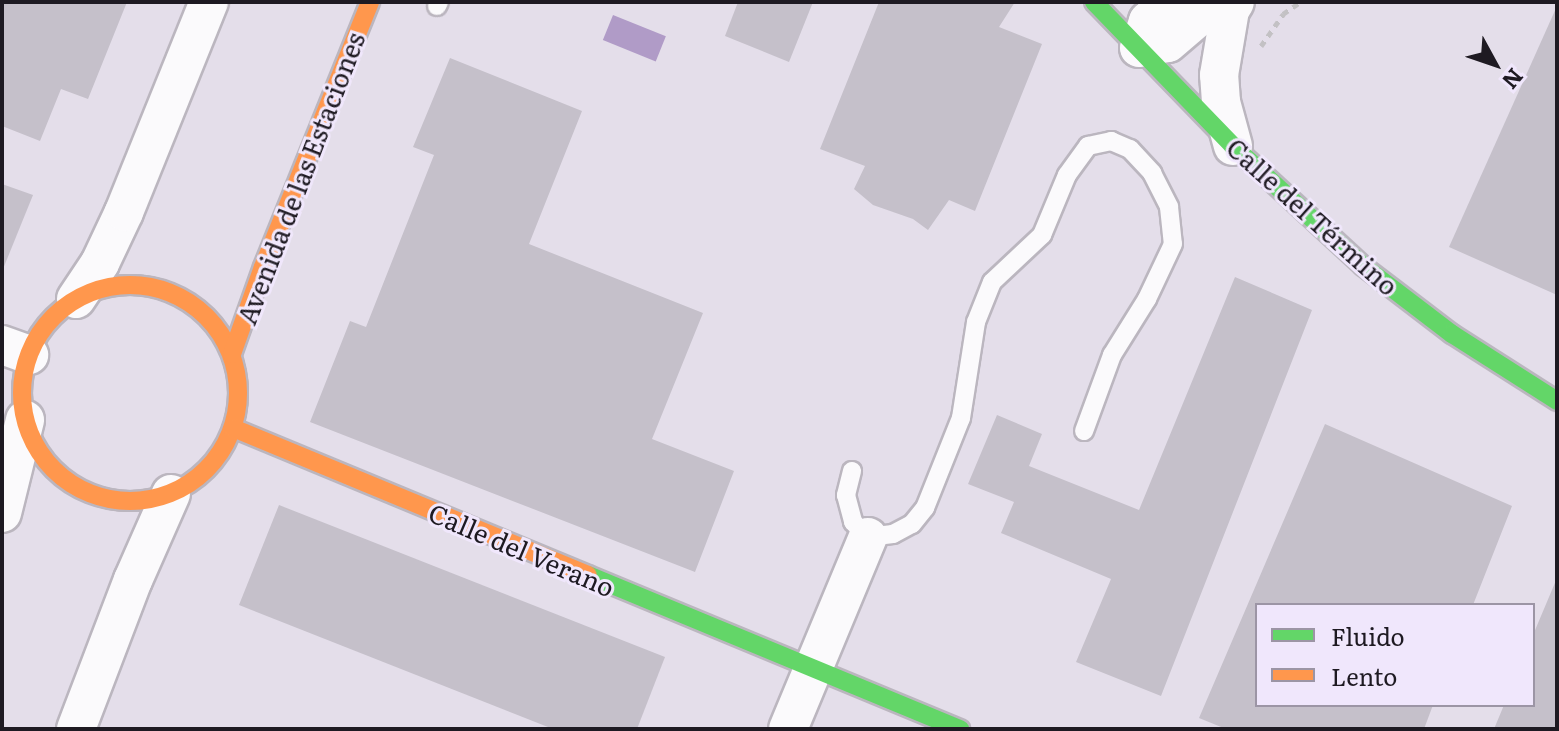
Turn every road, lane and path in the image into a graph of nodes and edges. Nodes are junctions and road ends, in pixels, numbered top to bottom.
1 (209, 2) edge
2 (370, 2) edge
3 (1094, 2) edge
4 (1170, 2) edge
5 (1216, 2) edge
6 (1235, 2) edge
7 (1300, 2) edge
8 (1139, 48) junction
9 (1259, 50) dead end
10 (1233, 146) junction
11 (76, 299) junction
12 (15, 350) edge
13 (232, 354) junction
14 (1557, 401) edge
15 (25, 420) junction
16 (233, 428) junction
17 (1084, 431) dead end
18 (852, 471) dead end
19 (171, 494) junction
20 (2, 513) edge
21 (868, 537) junction
22 (811, 669) junction
23 (76, 729) edge
24 (788, 729) edge
25 (960, 729) edge

1 - 11 street
2 - 13 street, Avenida de las Estaciones
3 - 8 street, Calle del Término
4 - 8 street
5 - 8 street
6 - 10 street
7 - 9 path
8 - 10 street, Calle del Término
10 - 14 street, Calle del Término
11 - 12 street
11 - 13 street
12 - 15 street
13 - 16 street
15 - 19 street
15 - 20 street
16 - 19 street
16 - 22 street, Calle del Verano
17 - 21 lane
18 - 21 lane
19 - 23 street
21 - 22 street
22 - 24 street
22 - 25 street, Calle del Verano

